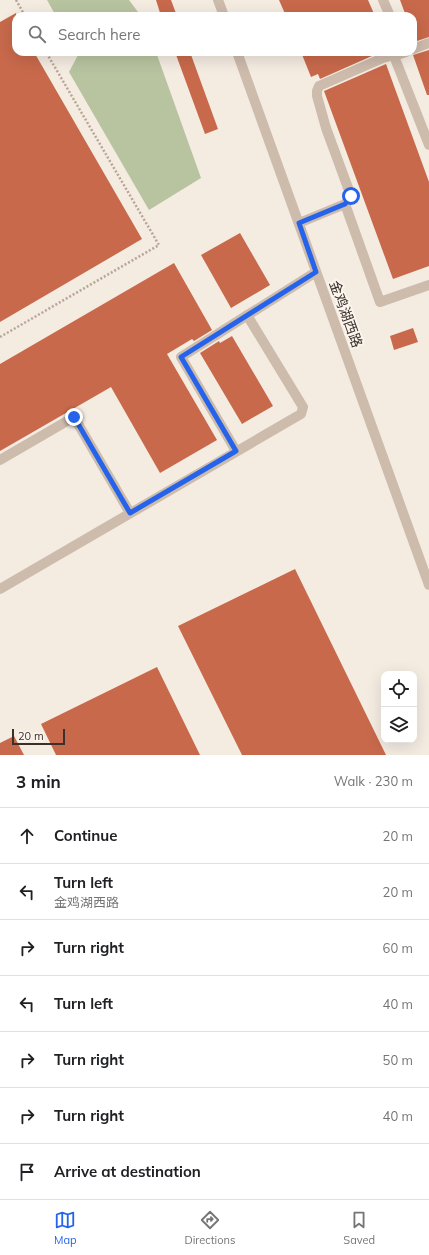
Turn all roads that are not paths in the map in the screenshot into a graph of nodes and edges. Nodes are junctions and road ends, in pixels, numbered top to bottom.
1 (218, 0) edge
2 (383, 0) edge
3 (222, 12) edge
4 (388, 12) edge
5 (429, 43) edge
6 (417, 48) edge
7 (238, 56) edge
8 (394, 56) joint
9 (429, 145) edge
10 (345, 204) junction
11 (299, 223) junction
12 (316, 272) junction
13 (429, 285) edge
14 (247, 316) junction
15 (236, 451) junction
16 (0, 460) edge
17 (130, 513) junction
18 (429, 585) edge
19 (0, 589) edge

1 - 3 street
2 - 4 street
5 - 6 street
7 - 11 street, 金鸡湖西路
8 - 9 street
8 - 10 street
10 - 11 street
10 - 13 street
11 - 12 street, 金鸡湖西路
12 - 14 street
12 - 18 street, 金鸡湖西路
14 - 15 street
14 - 15 street
15 - 17 street
16 - 17 street
17 - 19 street

